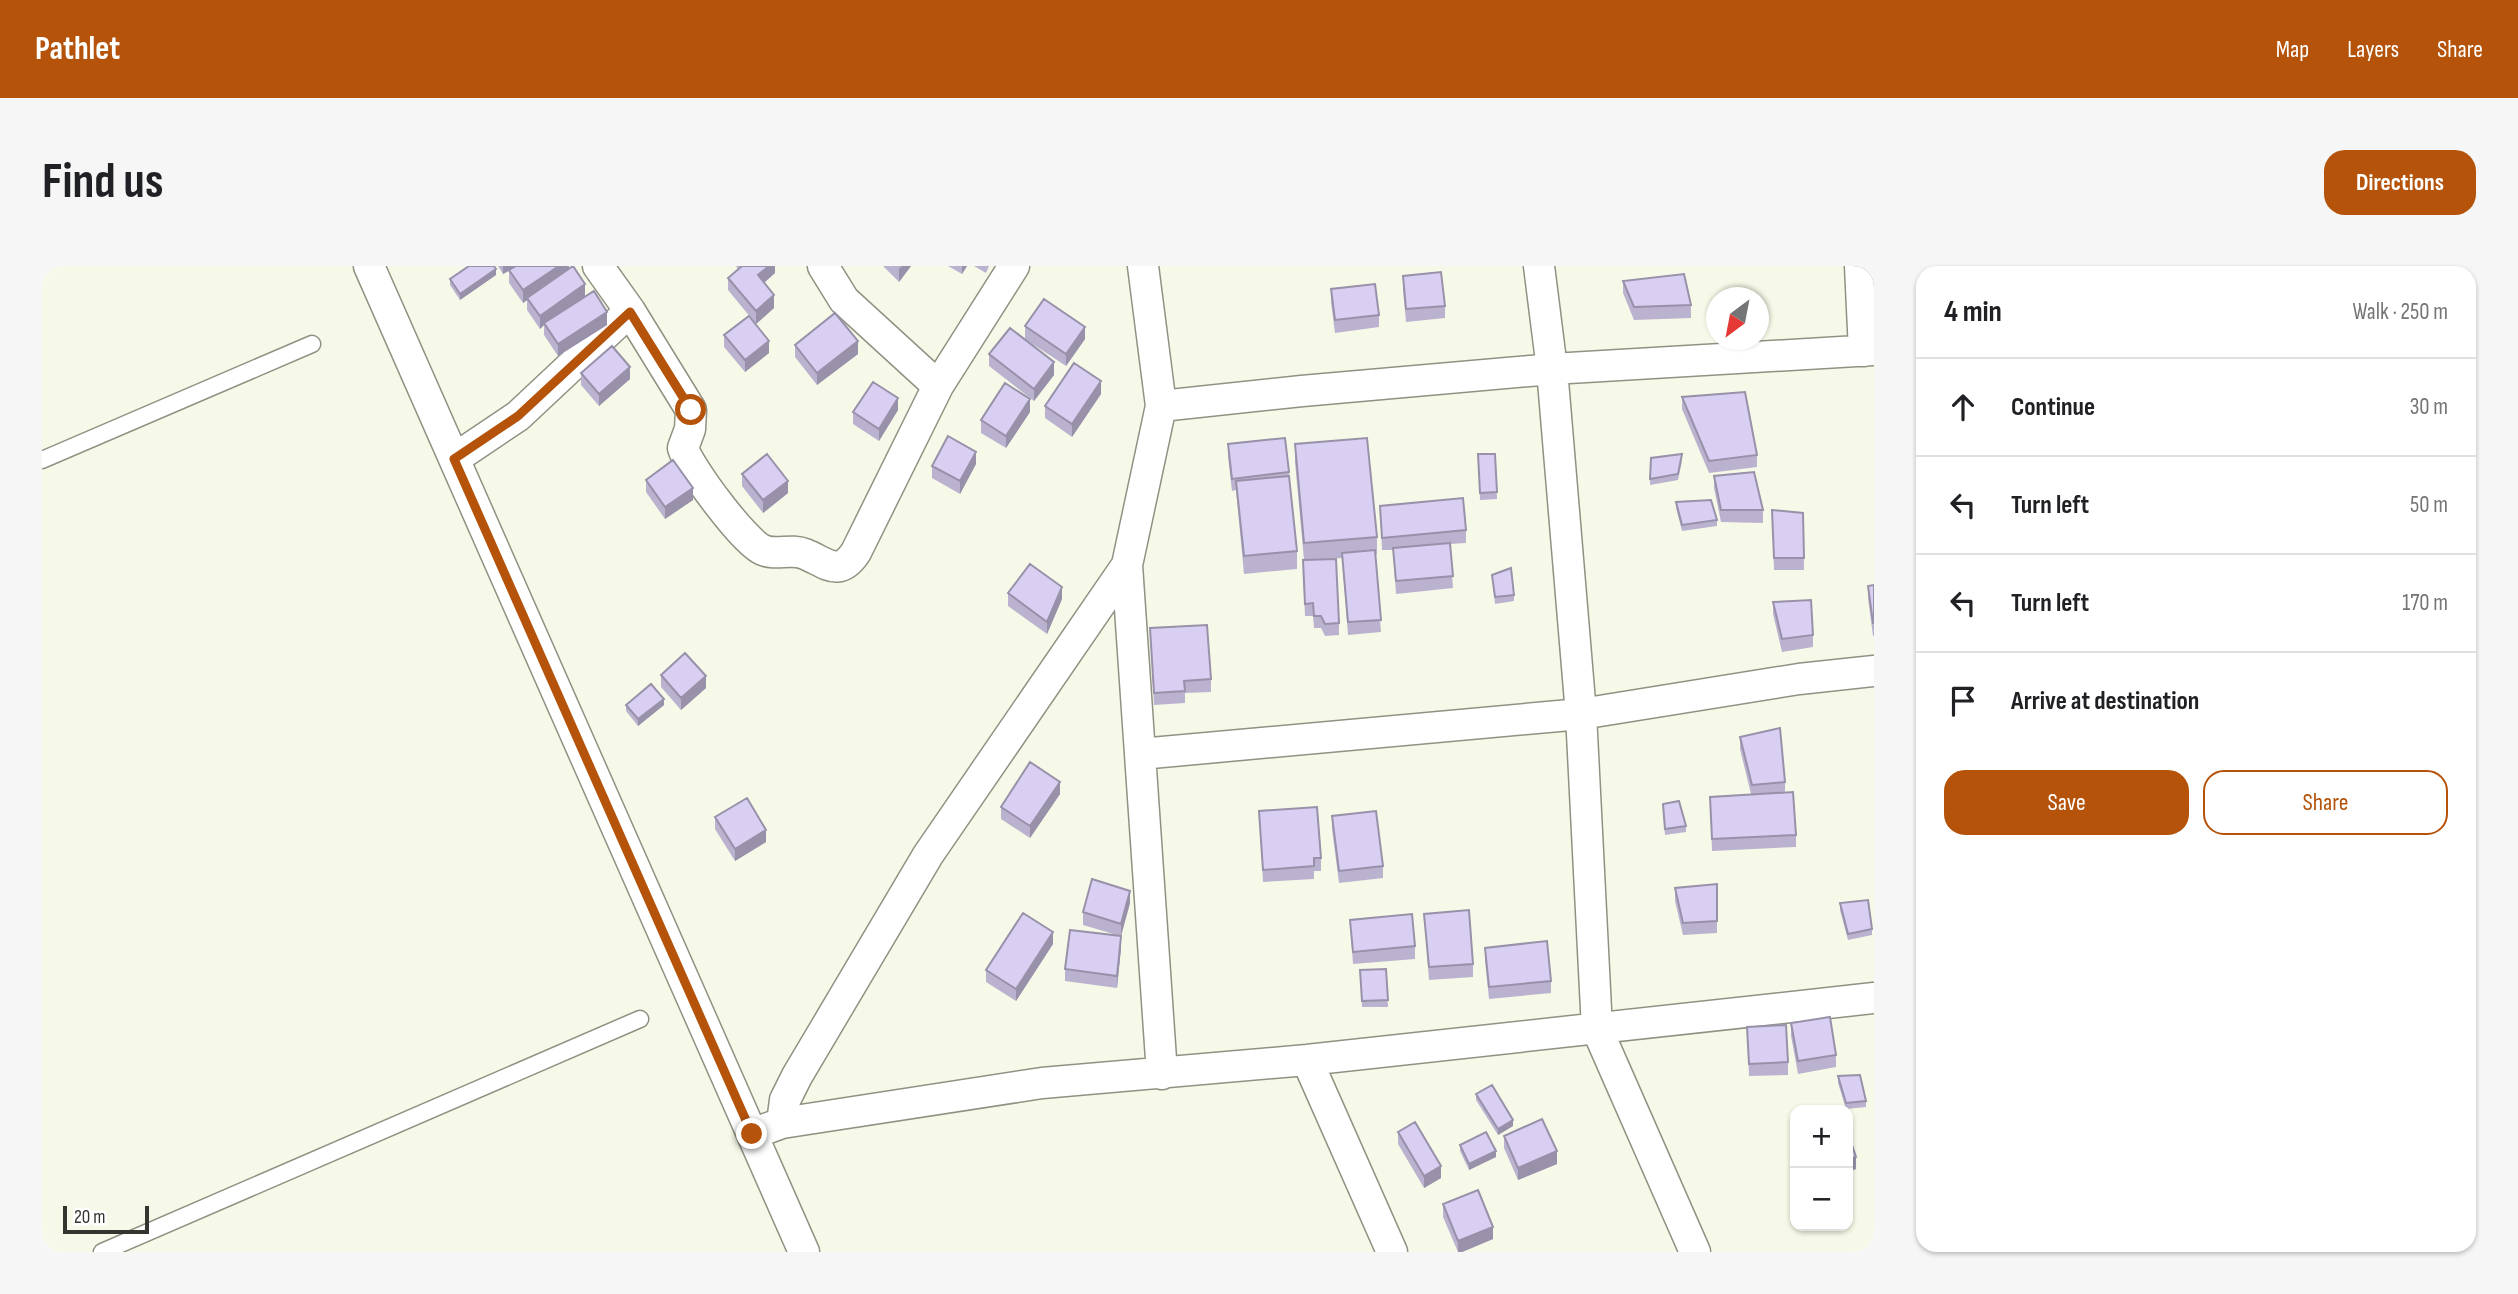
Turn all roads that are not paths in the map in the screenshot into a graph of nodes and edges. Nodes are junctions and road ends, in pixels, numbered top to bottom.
1 (369, 266) edge
2 (598, 266) edge
3 (823, 266) edge
4 (1014, 266) edge
5 (1143, 266) edge
6 (1539, 266) edge
7 (1860, 266) edge
8 (630, 312) junction
9 (312, 344) dead end
10 (1869, 351) edge
11 (1552, 369) junction
12 (938, 386) junction
13 (1161, 406) junction
14 (454, 459) junction
15 (42, 460) edge
16 (1127, 565) junction
17 (1874, 671) edge
18 (1581, 714) junction
19 (1140, 754) junction
20 (1874, 998) edge
21 (640, 1019) dead end
22 (1597, 1029) junction
23 (1307, 1060) junction
24 (1163, 1074) junction
25 (782, 1123) junction
26 (752, 1134) junction
27 (102, 1252) edge
28 (804, 1252) edge
29 (1392, 1252) edge
30 (1695, 1252) edge

1 - 14 street
2 - 8 street
3 - 12 street
4 - 12 street
5 - 13 street
6 - 11 street
7 - 10 street
8 - 12 street
8 - 14 street
9 - 15 lane
10 - 11 street
11 - 13 street
11 - 18 street
13 - 16 street
14 - 26 street
16 - 19 street
16 - 25 street
17 - 18 street
18 - 19 street
18 - 22 street
19 - 24 street
20 - 22 street
21 - 27 lane
22 - 23 street
22 - 30 street
23 - 24 street
23 - 29 street
24 - 25 street
25 - 26 street
26 - 28 street

